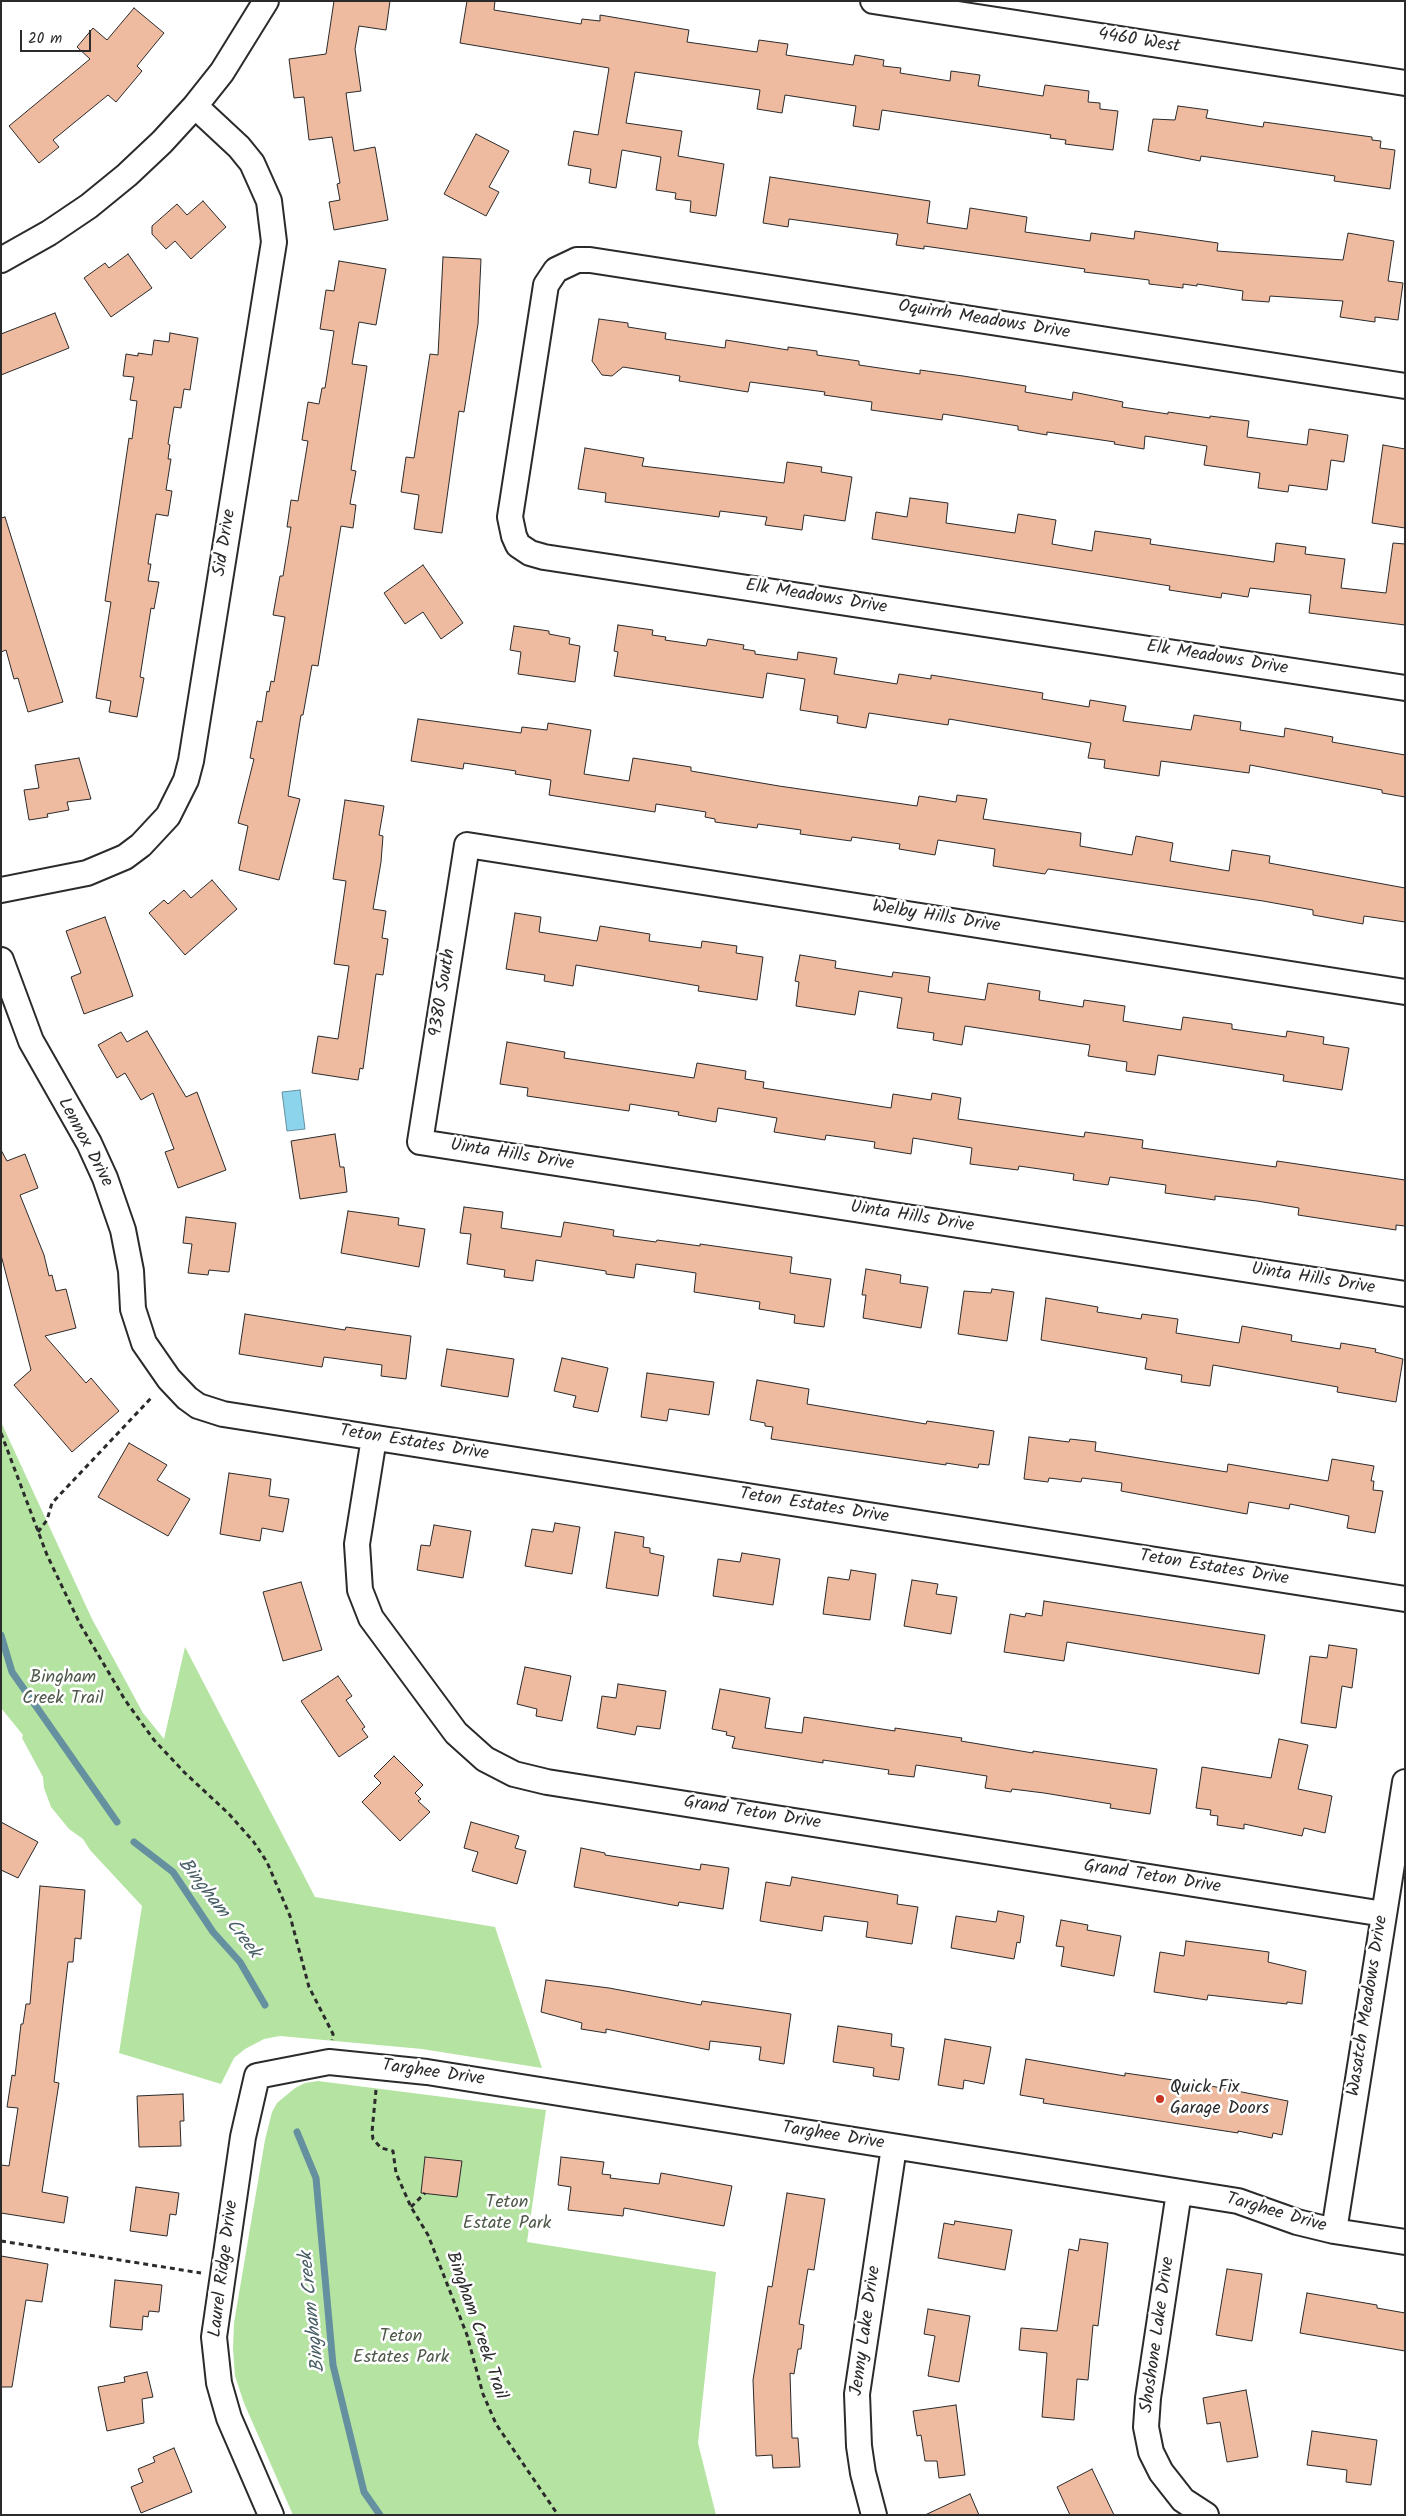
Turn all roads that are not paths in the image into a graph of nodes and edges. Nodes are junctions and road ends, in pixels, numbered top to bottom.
1 (266, 1) edge
2 (873, 1) edge
3 (903, 4) edge
4 (1405, 83) edge
5 (195, 106) junction
6 (1, 260) edge
7 (563, 265) joint
8 (1405, 386) edge
9 (1405, 688) edge
10 (468, 845) joint
11 (1, 890) edge
12 (1, 960) edge
13 (1405, 992) edge
14 (420, 1142) joint
15 (1405, 1294) edge
16 (223, 1414) joint
17 (374, 1438) junction
18 (1405, 1599) edge
19 (1405, 1782) edge
20 (1384, 1914) junction
21 (257, 2076) joint
22 (894, 2147) junction
23 (1179, 2192) junction
24 (1334, 2231) junction
25 (1405, 2242) edge
26 (271, 2515) edge
27 (874, 2515) edge
28 (1206, 2515) edge

1 - 5 street
2 - 3 street, 4460 West
3 - 4 street, 4460 West
5 - 6 street
5 - 11 street, Sid Drive
7 - 8 street, Oquirrh Meadows Drive
7 - 9 street, Elk Meadows Drive
10 - 13 street, Welby Hills Drive
10 - 14 street, 9380 South
12 - 16 street, Lennox Drive
14 - 15 street, Uinta Hills Drive
16 - 17 street, Teton Estates Drive
17 - 18 street, Teton Estates Drive
17 - 20 street, Grand Teton Drive
19 - 20 street, Wasatch Meadows Drive
20 - 24 street, Wasatch Meadows Drive
21 - 22 street, Targhee Drive
21 - 26 street, Laurel Ridge Drive
22 - 23 street, Targhee Drive
22 - 27 street, Jenny Lake Drive
23 - 24 street, Targhee Drive
23 - 28 street, Shoshone Lake Drive
24 - 25 street, Targhee Drive

